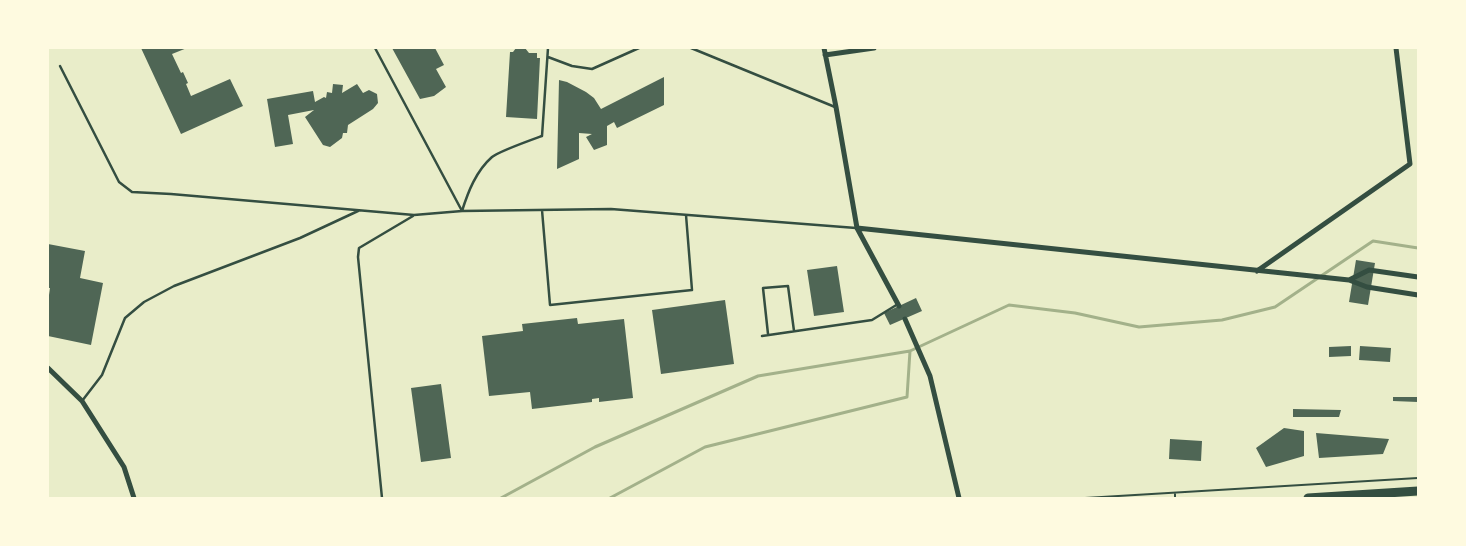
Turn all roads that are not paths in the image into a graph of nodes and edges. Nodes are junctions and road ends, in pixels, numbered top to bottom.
1 (375, 48) edge
2 (548, 48) edge
3 (639, 48) edge
4 (691, 48) edge
5 (824, 48) edge
6 (874, 48) edge
7 (1396, 48) edge
8 (825, 55) junction
9 (548, 57) junction
10 (60, 66) dead end
11 (836, 107) junction
12 (359, 210) junction
13 (542, 210) junction
14 (462, 211) junction
15 (414, 215) junction
16 (686, 215) junction
17 (857, 228) junction
18 (1257, 271) junction
19 (1418, 277) edge
20 (1349, 280) junction
21 (1418, 295) edge
22 (898, 305) joint
23 (906, 320) dead end
24 (794, 331) junction
25 (768, 335) junction
26 (762, 336) dead end
27 (48, 368) edge
28 (82, 401) junction
29 (1418, 491) edge
30 (134, 498) edge
31 (382, 498) edge
32 (959, 498) edge
33 (1308, 498) edge

1 - 14 lane
2 - 9 lane
3 - 9 lane
4 - 11 lane
5 - 8 street
6 - 8 street
7 - 18 street
8 - 11 street
9 - 14 lane
10 - 12 lane
11 - 17 street
12 - 15 lane
12 - 28 lane
13 - 14 lane
13 - 16 lane
13 - 16 lane
14 - 15 lane
15 - 31 lane
16 - 17 lane
17 - 18 street
17 - 22 street
18 - 20 street
19 - 20 street
20 - 21 street
22 - 24 lane
23 - 32 street
24 - 25 lane
24 - 25 lane
25 - 26 lane
27 - 28 street
28 - 30 street
29 - 33 main road

